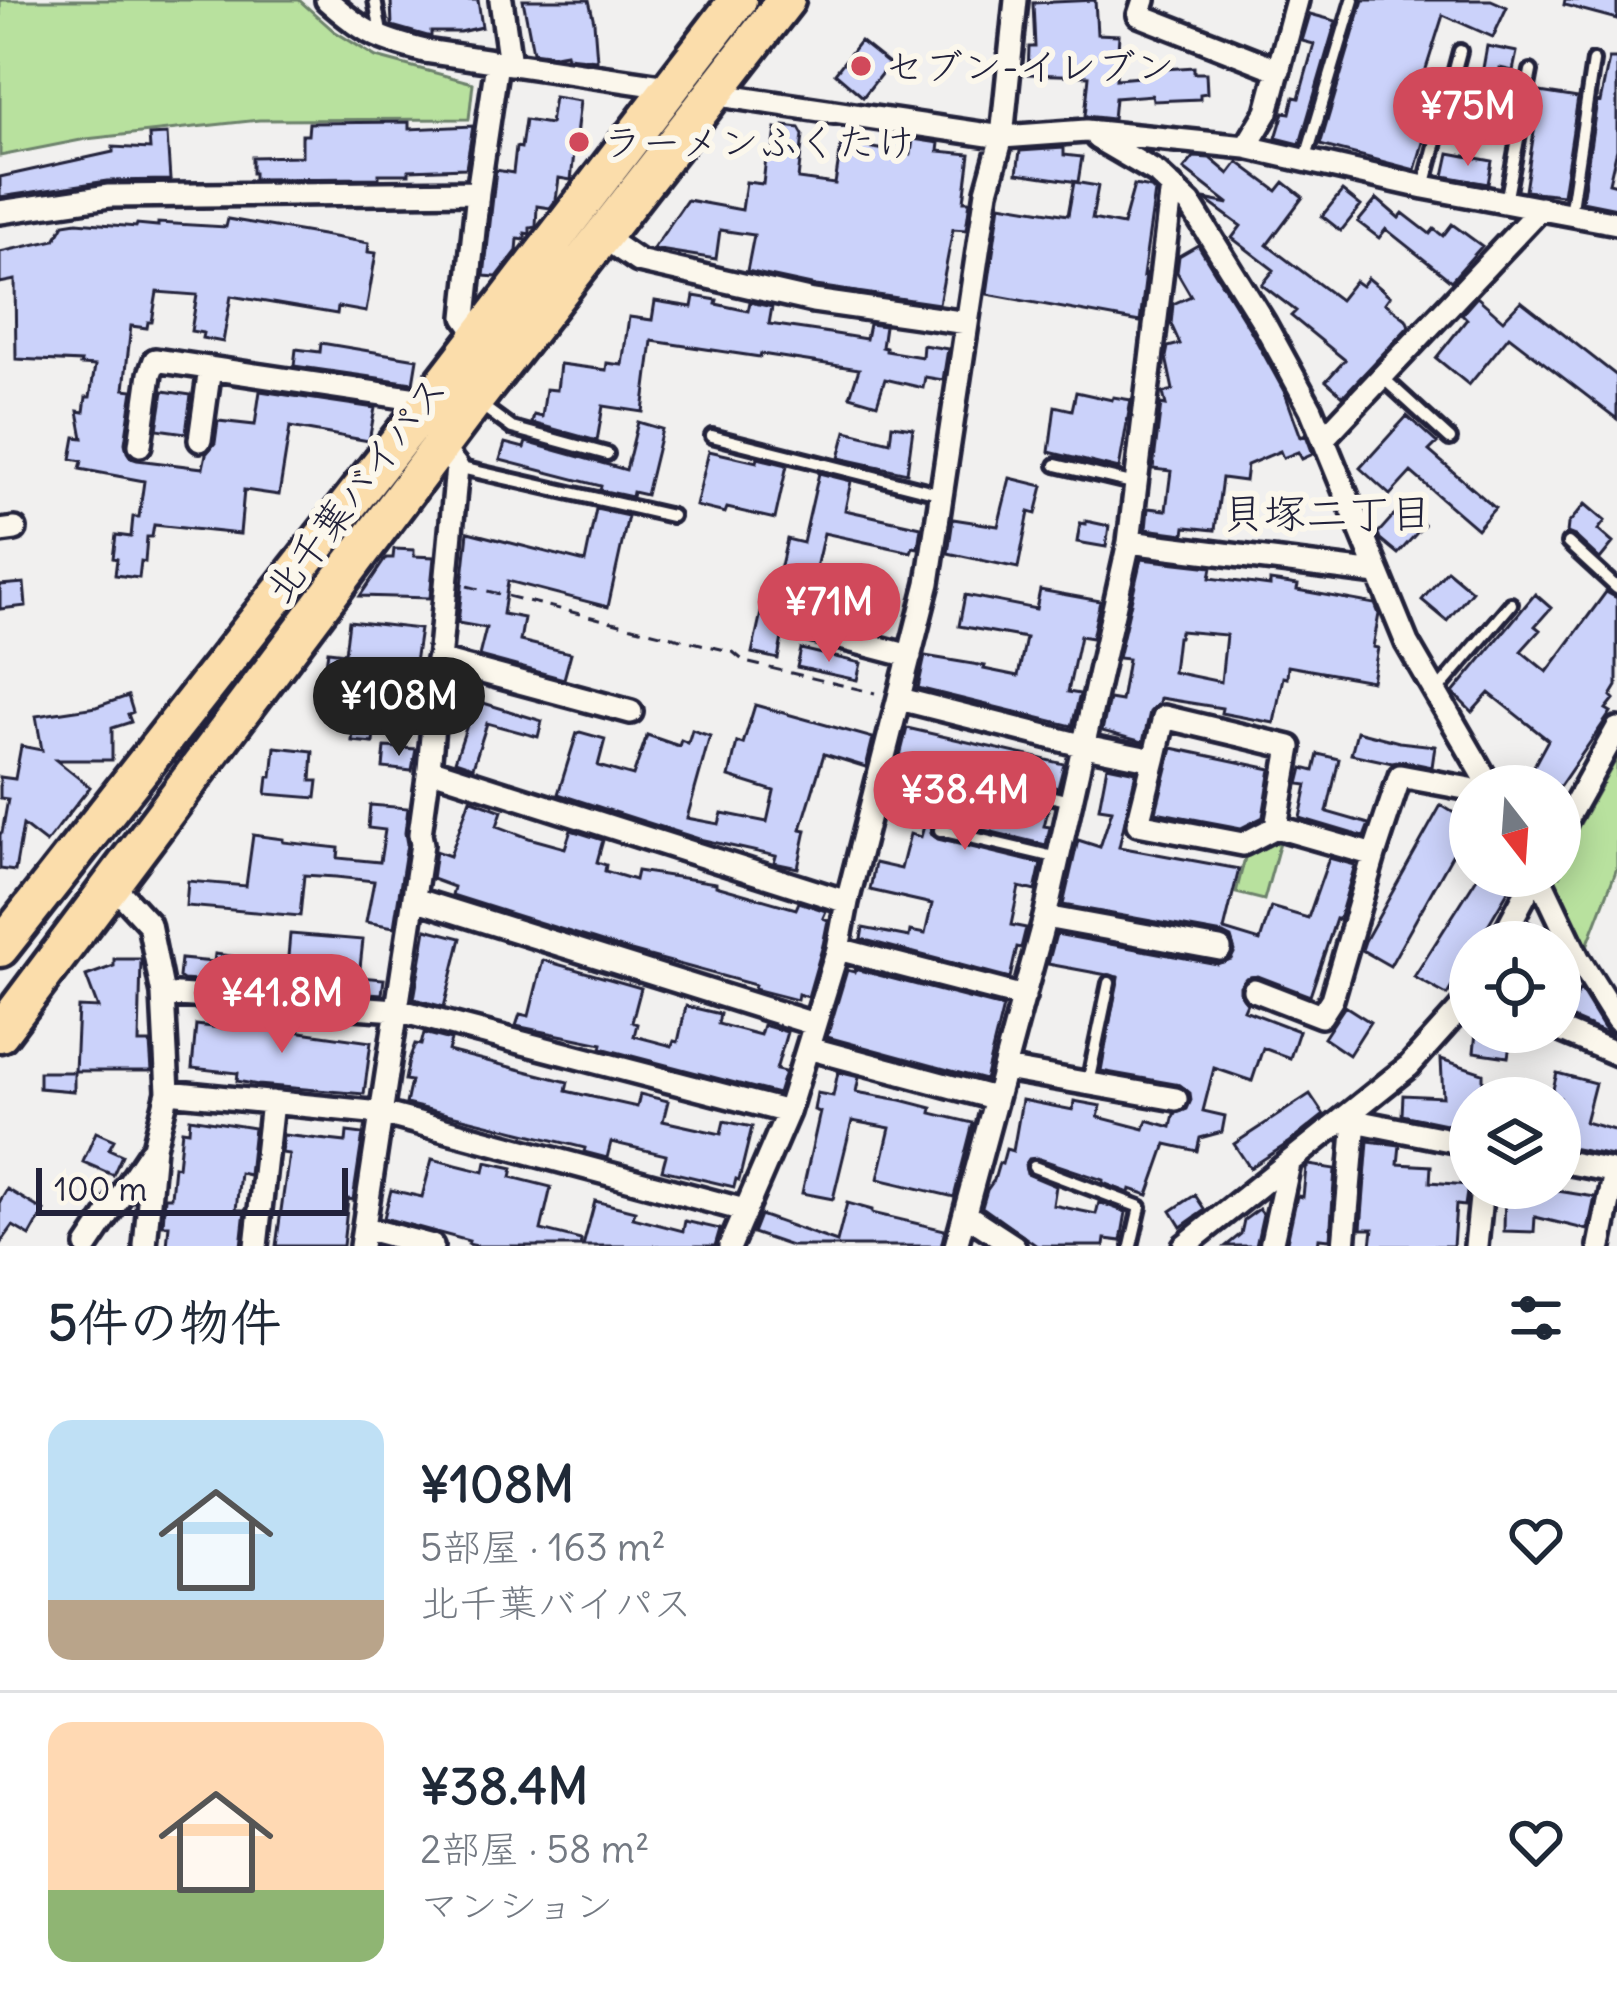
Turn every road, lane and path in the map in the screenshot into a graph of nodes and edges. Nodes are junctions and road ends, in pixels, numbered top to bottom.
1 (327, 0) edge
2 (375, 0) edge
3 (500, 0) edge
4 (738, 0) edge
5 (786, 0) edge
6 (1016, 0) edge
7 (1144, 0) edge
8 (1297, 0) edge
9 (1353, 0) edge
10 (382, 39) junction
11 (1460, 51) dead end
12 (1593, 61) dead end
13 (503, 63) junction
14 (1279, 70) junction
15 (1531, 71) dead end
16 (670, 87) junction
17 (714, 94) junction
18 (1087, 131) junction
19 (1002, 137) junction
20 (1246, 147) junction
21 (1305, 161) junction
22 (1172, 186) junction
23 (1424, 187) junction
24 (478, 191) junction
25 (1506, 202) junction
26 (1541, 208) junction
27 (0, 212) edge
28 (1570, 214) junction
29 (1617, 223) edge
30 (603, 237) junction
31 (967, 323) junction
32 (479, 337) junction
33 (210, 368) junction
34 (1382, 377) junction
35 (430, 401) junction
36 (474, 401) junction
37 (712, 436) dead end
38 (1323, 439) junction
39 (1450, 439) dead end
40 (200, 440) dead end
41 (140, 446) dead end
42 (607, 454) dead end
43 (449, 457) junction
44 (1056, 464) dead end
45 (1136, 484) junction
46 (941, 494) junction
47 (672, 516) dead end
48 (1129, 542) junction
49 (1568, 543) dead end
50 (1378, 573) junction
51 (445, 580) junction
52 (1617, 588) edge
53 (1511, 604) dead end
54 (800, 628) dead end
55 (910, 656) junction
56 (438, 661) junction
57 (1435, 694) junction
58 (900, 699) junction
59 (631, 712) dead end
60 (1617, 729) edge
61 (1085, 746) junction
62 (1154, 760) junction
63 (1477, 765) edge
64 (429, 769) junction
65 (962, 775) dead end
66 (1449, 785) edge
67 (1581, 793) edge
68 (1070, 801) junction
69 (1276, 827) junction
70 (940, 830) dead end
71 (1374, 855) junction
72 (1058, 858) junction
73 (112, 884) junction
74 (1548, 897) edge
75 (415, 899) junction
76 (848, 902) junction
77 (1045, 917) junction
78 (0, 948) edge
79 (838, 949) junction
80 (1220, 949) dead end
81 (1109, 983) dead end
82 (1254, 990) dead end
83 (163, 994) junction
84 (1024, 997) junction
85 (397, 1010) junction
86 (1617, 1020) edge
87 (1449, 1021) edge
88 (814, 1024) junction
89 (0, 1033) edge
90 (1581, 1039) edge
91 (808, 1048) junction
92 (1617, 1054) edge
93 (1005, 1069) junction
94 (1088, 1083) junction
95 (168, 1092) junction
96 (994, 1098) junction
97 (1176, 1099) dead end
98 (272, 1102) junction
99 (382, 1112) junction
100 (788, 1112) junction
101 (1356, 1115) junction
102 (1449, 1139) edge
103 (154, 1147) junction
104 (1289, 1164) junction
105 (1581, 1165) edge
106 (1034, 1167) dead end
107 (1616, 1172) edge
108 (1480, 1209) edge
109 (744, 1210) junction
110 (965, 1214) junction
111 (363, 1237) edge
112 (87, 1246) edge
113 (145, 1246) edge
114 (256, 1246) edge
115 (432, 1246) edge
116 (730, 1246) edge
117 (956, 1246) edge
118 (1014, 1246) edge
119 (1131, 1246) edge
120 (1184, 1246) edge
121 (1271, 1246) edge
122 (1344, 1246) edge
123 (1476, 1246) edge
124 (1600, 1246) edge

1 - 10 street
2 - 10 lane
3 - 13 street
4 - 16 highway, 北千葉バイパス
5 - 17 highway, 北千葉バイパス
6 - 19 street
7 - 14 street
8 - 14 street
9 - 21 lane
10 - 13 street
11 - 23 lane
12 - 28 lane
13 - 16 street
13 - 24 street
14 - 20 street
15 - 25 lane
16 - 17 street
16 - 32 highway, 北千葉バイパス
17 - 19 street
17 - 30 highway, 北千葉バイパス
18 - 19 street
18 - 20 street
18 - 22 street
19 - 31 street
20 - 21 street
21 - 23 street
22 - 38 street
22 - 45 street
23 - 25 street
24 - 27 street
24 - 32 street
25 - 26 street
26 - 28 street
26 - 34 street
28 - 29 street
30 - 31 street
30 - 36 highway, 北千葉バイパス
31 - 46 street
32 - 35 highway, 北千葉バイパス
33 - 35 street
33 - 40 street
33 - 41 street
34 - 38 street
34 - 39 lane
35 - 78 highway, 北千葉バイパス
36 - 42 lane
36 - 43 highway, 北千葉バイパス
37 - 46 lane
38 - 50 street
43 - 47 lane
43 - 51 street
43 - 73 highway, 北千葉バイパス
44 - 45 lane
45 - 48 street
46 - 55 street
48 - 50 street
48 - 61 street
49 - 52 lane
50 - 57 street
51 - 56 street
51 - 58 path
53 - 57 lane
54 - 55 street
55 - 58 street
56 - 59 street
56 - 64 street
57 - 63 street
58 - 61 street
58 - 76 street
60 - 67 street
61 - 62 street
61 - 68 street
62 - 69 street
62 - 69 street
64 - 75 street
64 - 76 street
65 - 68 lane
66 - 71 street
68 - 72 street
69 - 71 street
70 - 72 lane
71 - 82 street
72 - 77 street
73 - 83 street
73 - 89 highway, 北千葉バイパス
74 - 86 street
75 - 85 street
75 - 88 street
76 - 79 street
77 - 80 street
77 - 84 street
79 - 84 street
79 - 88 street
81 - 94 lane
83 - 85 street
83 - 95 street
84 - 93 street
85 - 99 street
85 - 100 street
87 - 101 street
88 - 91 street
90 - 92 street
91 - 96 street
91 - 100 street
93 - 94 street
93 - 96 street
94 - 97 street
95 - 98 street
95 - 103 street
96 - 110 street
98 - 99 street
98 - 114 street
99 - 109 street
99 - 111 street
100 - 109 street
101 - 102 street
101 - 104 street
101 - 122 street
103 - 112 street
103 - 113 street
104 - 120 street
104 - 121 street
105 - 107 street
106 - 119 lane
107 - 124 street
108 - 123 street
109 - 116 street
110 - 117 street
110 - 118 street
111 - 115 street

